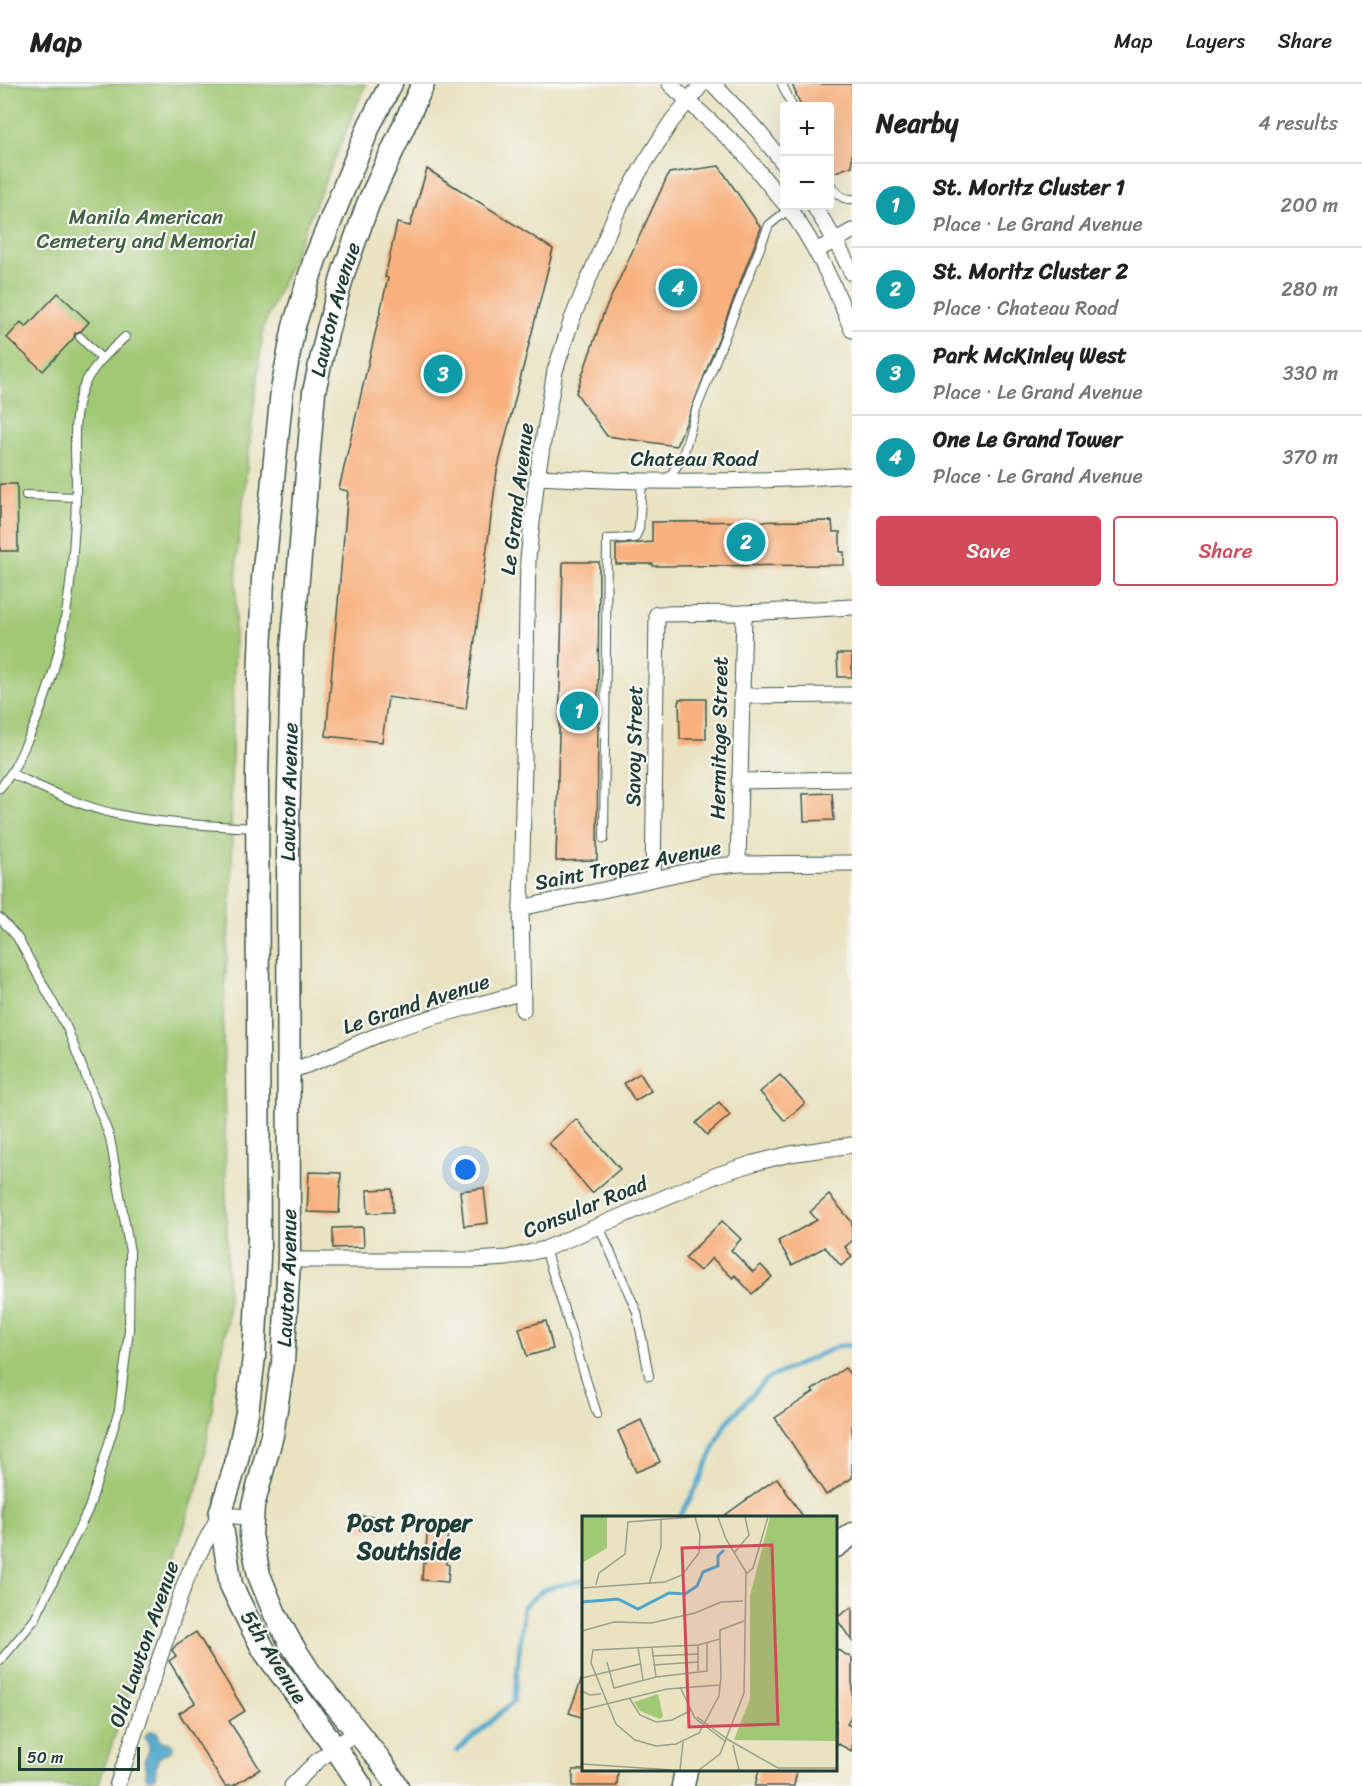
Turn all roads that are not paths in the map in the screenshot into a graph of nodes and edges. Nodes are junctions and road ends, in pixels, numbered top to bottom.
1 (391, 84) edge
2 (423, 84) edge
3 (670, 84) edge
4 (702, 84) edge
5 (713, 84) edge
6 (782, 84) edge
7 (688, 101) junction
8 (790, 102) edge
9 (780, 159) edge
10 (834, 190) edge
11 (780, 197) edge
12 (852, 199) edge
13 (783, 210) edge
14 (790, 210) edge
15 (816, 210) edge
16 (852, 231) edge
17 (835, 240) junction
18 (816, 251) junction
19 (852, 273) edge
20 (852, 330) edge
21 (80, 337) dead end
22 (125, 338) dead end
23 (101, 358) junction
24 (852, 475) edge
25 (537, 477) junction
26 (642, 482) junction
27 (666, 482) junction
28 (26, 495) dead end
29 (76, 497) junction
30 (852, 608) edge
31 (744, 612) junction
32 (852, 695) edge
33 (741, 696) junction
34 (12, 774) junction
35 (852, 779) edge
36 (739, 780) junction
37 (0, 788) edge
38 (258, 828) junction
39 (604, 839) dead end
40 (738, 864) junction
41 (852, 864) edge
42 (653, 879) junction
43 (521, 908) junction
44 (0, 918) edge
45 (523, 992) junction
46 (523, 1010) dead end
47 (289, 1071) junction
48 (852, 1145) edge
49 (599, 1226) junction
50 (545, 1249) junction
51 (289, 1260) junction
52 (649, 1376) dead end
53 (597, 1414) dead end
54 (220, 1514) junction
55 (252, 1518) junction
56 (852, 1534) edge
57 (837, 1545) edge
58 (0, 1661) edge
59 (357, 1731) junction
60 (336, 1747) junction
61 (686, 1771) edge
62 (117, 1786) edge
63 (292, 1786) edge
64 (361, 1786) edge
65 (396, 1786) edge
66 (683, 1786) edge

1 - 38 main road, Lawton Avenue
2 - 47 main road, Lawton Avenue
3 - 7 street
4 - 7 street, Le Grand Avenue
5 - 9 street
6 - 8 lane
7 - 11 street
7 - 25 street, Le Grand Avenue
10 - 12 lane
13 - 27 lane
14 - 18 street
15 - 17 street
16 - 17 street
17 - 18 street
17 - 19 street
18 - 20 street
21 - 23 lane
22 - 23 lane
23 - 29 lane
24 - 27 street, Chateau Road
25 - 26 street, Chateau Road
25 - 43 street, Le Grand Avenue
26 - 27 street, Chateau Road
26 - 39 lane
28 - 29 lane
29 - 34 lane
30 - 31 street
31 - 33 street, Hermitage Street
31 - 42 street, Savoy Street
32 - 33 street
33 - 36 street, Hermitage Street
34 - 37 lane
34 - 38 lane
35 - 36 street
36 - 40 street, Hermitage Street
38 - 54 main road, Lawton Avenue
40 - 41 street, Saint Tropez Avenue
40 - 42 street, Saint Tropez Avenue
42 - 43 street, Saint Tropez Avenue
43 - 45 street, Le Grand Avenue
44 - 58 lane
45 - 46 street, Le Grand Avenue
45 - 47 street, Le Grand Avenue
47 - 51 main road, Lawton Avenue
48 - 49 street, Consular Road
49 - 50 street, Consular Road
49 - 52 lane
50 - 51 street, Consular Road
50 - 53 lane
51 - 55 main road, Lawton Avenue
54 - 55 street
54 - 60 main road, 5th Avenue
54 - 62 street, Old Lawton Avenue
55 - 59 main road, 5th Avenue
56 - 57 main road
59 - 60 street
59 - 65 main road, 5th Avenue
60 - 63 street
60 - 64 main road, 5th Avenue
61 - 66 main road

